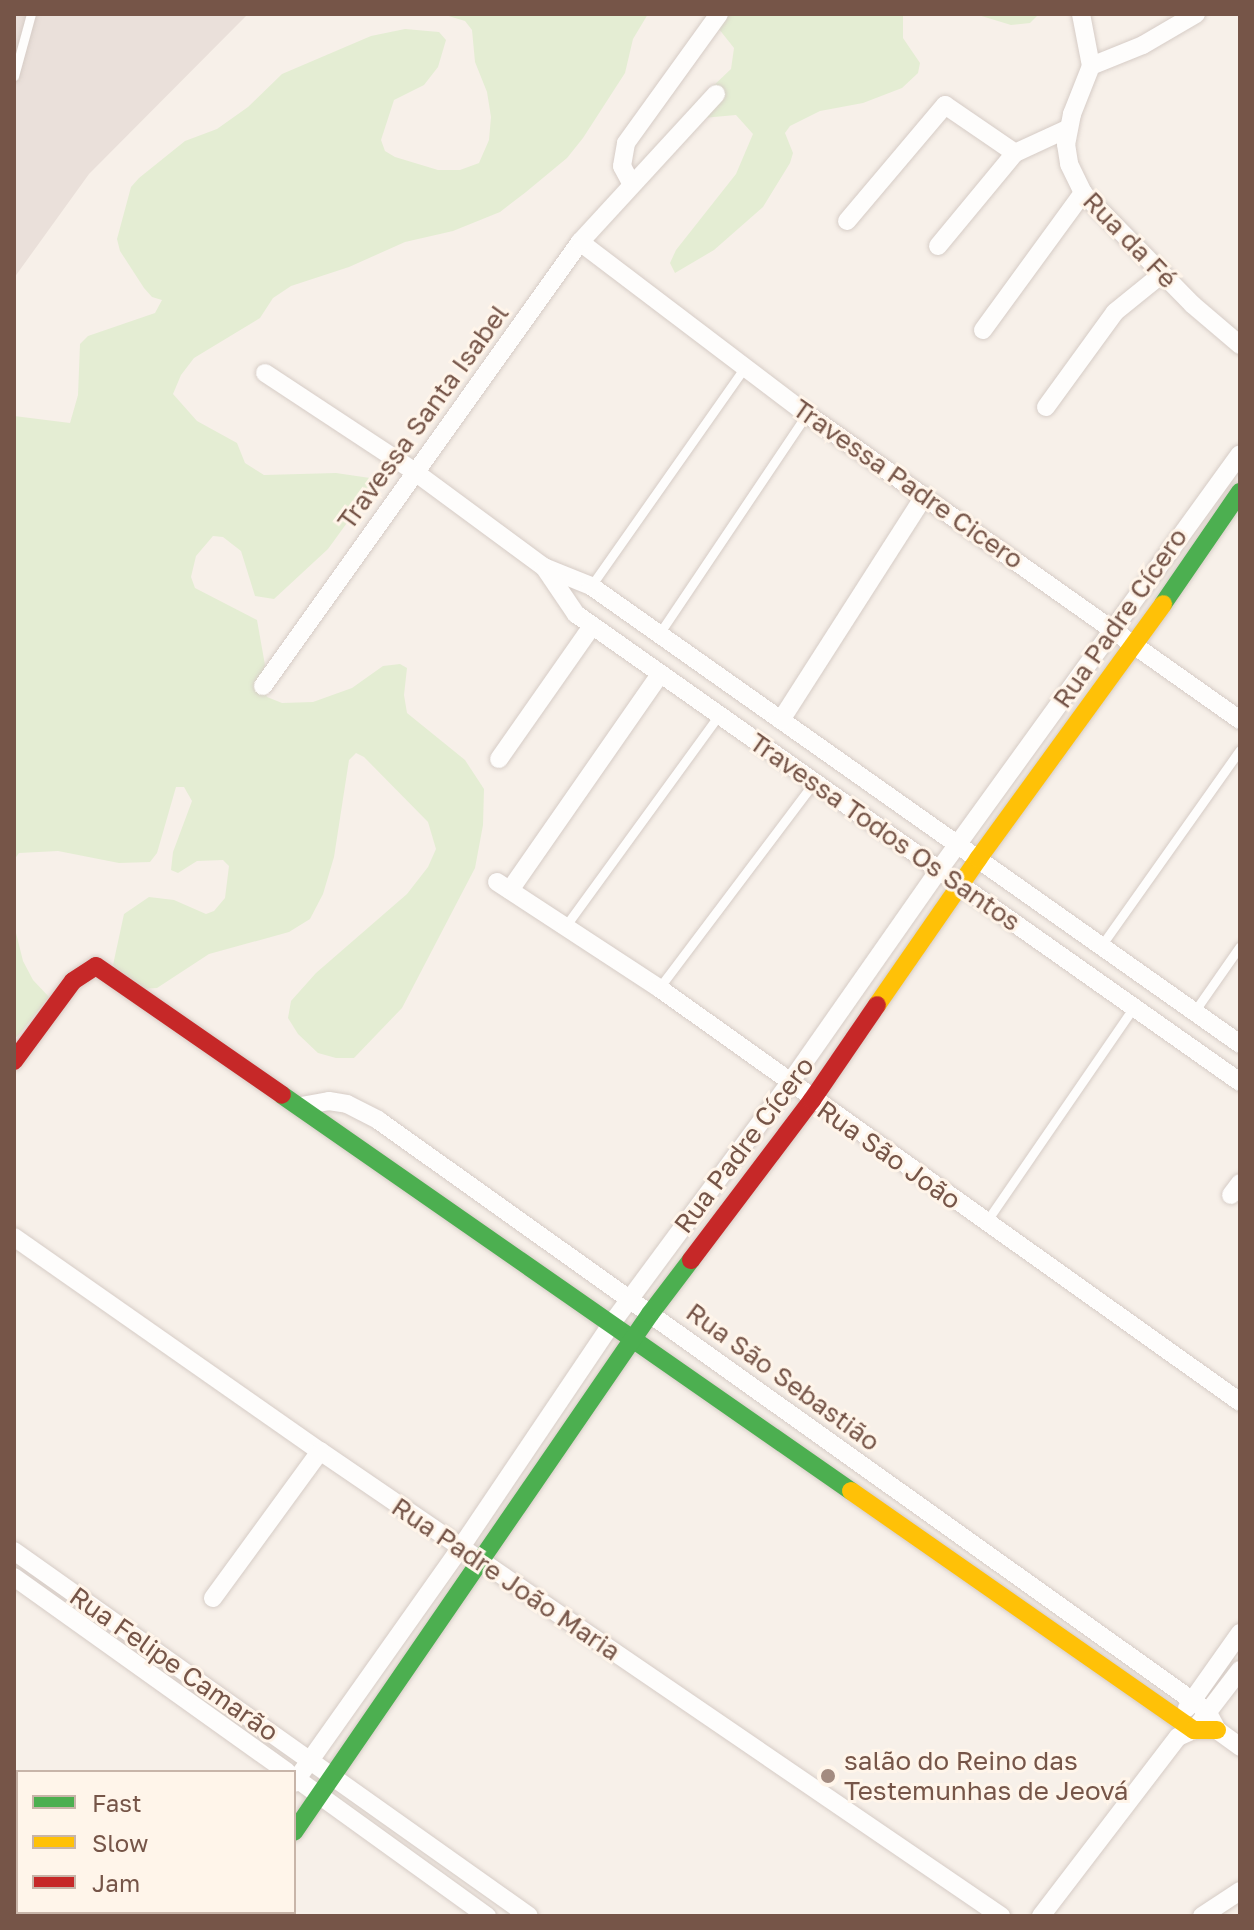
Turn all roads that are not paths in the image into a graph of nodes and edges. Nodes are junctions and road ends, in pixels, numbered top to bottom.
1 (31, 14) edge
2 (719, 14) edge
3 (1081, 14) edge
4 (1196, 14) edge
5 (1091, 66) junction
6 (14, 76) edge
7 (716, 94) dead end
8 (1067, 129) junction
9 (1015, 153) junction
10 (631, 183) junction
11 (1083, 193) junction
12 (847, 221) dead end
13 (580, 242) junction
14 (938, 246) dead end
15 (1162, 274) junction
16 (983, 330) dead end
17 (1240, 345) edge
18 (745, 367) junction
19 (265, 373) dead end
20 (1046, 407) dead end
21 (807, 414) junction
22 (1240, 454) edge
23 (415, 472) junction
24 (1240, 492) edge
25 (924, 496) junction
26 (544, 567) junction
27 (591, 586) junction
28 (592, 626) junction
29 (1114, 629) junction
30 (659, 634) junction
31 (1135, 645) junction
32 (640, 659) junction
33 (660, 674) junction
34 (263, 686) dead end
35 (719, 715) junction
36 (781, 720) junction
37 (1240, 720) edge
38 (1240, 750) edge
39 (499, 759) dead end
40 (814, 782) junction
41 (957, 844) junction
42 (978, 859) junction
43 (939, 870) junction
44 (960, 885) junction
45 (567, 924) junction
46 (1101, 946) junction
47 (1240, 946) edge
48 (659, 988) junction
49 (1134, 1007) junction
50 (1194, 1012) junction
51 (1240, 1044) edge
52 (14, 1061) edge
53 (1240, 1082) edge
54 (789, 1084) junction
55 (812, 1100) junction
56 (301, 1106) junction
57 (986, 1223) junction
58 (14, 1237) edge
59 (629, 1299) junction
60 (650, 1314) junction
61 (612, 1323) junction
62 (634, 1339) junction
63 (1240, 1402) edge
64 (320, 1451) junction
65 (901, 1493) junction
66 (887, 1515) junction
67 (461, 1547) junction
68 (14, 1551) edge
69 (481, 1561) junction
70 (14, 1577) edge
71 (213, 1598) dead end
72 (1240, 1633) edge
73 (1240, 1670) edge
74 (1200, 1706) junction
75 (1184, 1729) junction
76 (1217, 1730) junction
77 (1240, 1747) edge
78 (310, 1760) junction
79 (282, 1770) edge
80 (296, 1775) edge
81 (334, 1777) junction
82 (296, 1780) edge
83 (320, 1797) junction
84 (296, 1829) edge
85 (1240, 1891) edge
86 (487, 1916) edge
87 (529, 1916) edge
88 (1001, 1916) edge
89 (1041, 1916) edge
90 (1202, 1916) edge

1 - 6 lane
2 - 10 street
3 - 5 street
4 - 5 street
5 - 8 street, Rua da Fé
7 - 10 street, Travessa Santa Isabel
8 - 9 street
8 - 11 street, Rua da Fé
9 - 12 street
9 - 14 street
10 - 13 street, Travessa Santa Isabel
11 - 15 street, Rua da Fé
11 - 16 street
13 - 18 street, Travessa Padre Cicero
13 - 23 street, Travessa Santa Isabel
15 - 17 street, Rua da Fé
15 - 20 street
18 - 21 street, Travessa Padre Cicero
18 - 27 lane
19 - 23 street, Travessa Todos Os Santos
21 - 25 street, Travessa Padre Cicero
21 - 30 lane
22 - 29 street, Rua Padre Cícero
23 - 26 street, Travessa Todos Os Santos
23 - 34 street, Travessa Santa Isabel
24 - 31 street, Rua Padre Cícero
25 - 29 street, Travessa Padre Cicero
25 - 36 street
26 - 27 street, Travessa Todos Os Santos
26 - 28 street, Travessa Todos Os Santos
27 - 30 street, Travessa Todos Os Santos
28 - 32 street, Travessa Todos Os Santos
28 - 39 street
29 - 31 street, Travessa Padre Cicero
29 - 41 street, Rua Padre Cícero
30 - 32 street
30 - 36 street, Travessa Todos Os Santos
31 - 37 street, Travessa Padre Cicero
31 - 42 street, Rua Padre Cícero
32 - 33 street, Travessa Todos Os Santos
33 - 35 street, Travessa Todos Os Santos
33 - 45 street, Rua São João
35 - 40 street, Travessa Todos Os Santos
35 - 45 lane
36 - 41 street, Travessa Todos Os Santos
38 - 46 lane
40 - 43 street, Travessa Todos Os Santos
40 - 48 lane
41 - 42 street, Travessa Todos Os Santos
41 - 43 street, Rua Padre Cícero
42 - 44 street, Rua Padre Cícero
42 - 46 street, Travessa Todos Os Santos
43 - 44 street, Travessa Todos Os Santos
43 - 54 street, Rua Padre Cícero
44 - 49 street, Travessa Todos Os Santos
44 - 55 street, Rua Padre Cícero
45 - 48 street, Rua São João
46 - 50 street, Travessa Todos Os Santos
47 - 50 lane
48 - 54 street, Rua São João
49 - 53 street, Travessa Todos Os Santos
49 - 57 lane
50 - 51 street, Travessa Todos Os Santos
52 - 56 street, Rua São Sebastião
54 - 55 street, Rua São João
54 - 59 street, Rua Padre Cícero
55 - 57 street, Rua São João
55 - 60 street, Rua Padre Cícero
56 - 59 street, Rua São Sebastião
56 - 61 street, Rua São Sebastião
57 - 63 street, Rua São João
58 - 64 street, Rua Padre João Maria
59 - 60 street, Rua São Sebastião
59 - 61 street, Rua Padre Cícero
60 - 62 street, Rua Padre Cícero
60 - 65 street, Rua São Sebastião
61 - 62 street, Rua São Sebastião
61 - 67 street, Rua Padre Cícero
62 - 66 street, Rua São Sebastião
62 - 69 street, Rua Padre Cícero
64 - 67 street, Rua Padre João Maria
64 - 71 street
65 - 66 street
65 - 74 street, Rua São Sebastião
66 - 75 street, Rua São Sebastião
67 - 69 street, Rua Padre João Maria
67 - 78 street, Rua Padre Cícero
68 - 78 street, Rua Felipe Camarão
69 - 81 street, Rua Padre Cícero
69 - 88 street, Rua Padre João Maria
70 - 79 street, Rua Felipe Camarão
72 - 74 street
73 - 74 street
74 - 75 street
74 - 76 street, Rua São Sebastião
75 - 76 street
75 - 89 street
76 - 77 street, Rua São Sebastião
78 - 80 street, Rua Padre Cícero
78 - 81 street, Rua Felipe Camarão
81 - 83 street, Rua Padre Cícero
81 - 87 street, Rua Felipe Camarão
82 - 83 street, Rua Felipe Camarão
83 - 84 street, Rua Padre Cícero
83 - 86 street, Rua Felipe Camarão
85 - 90 street

